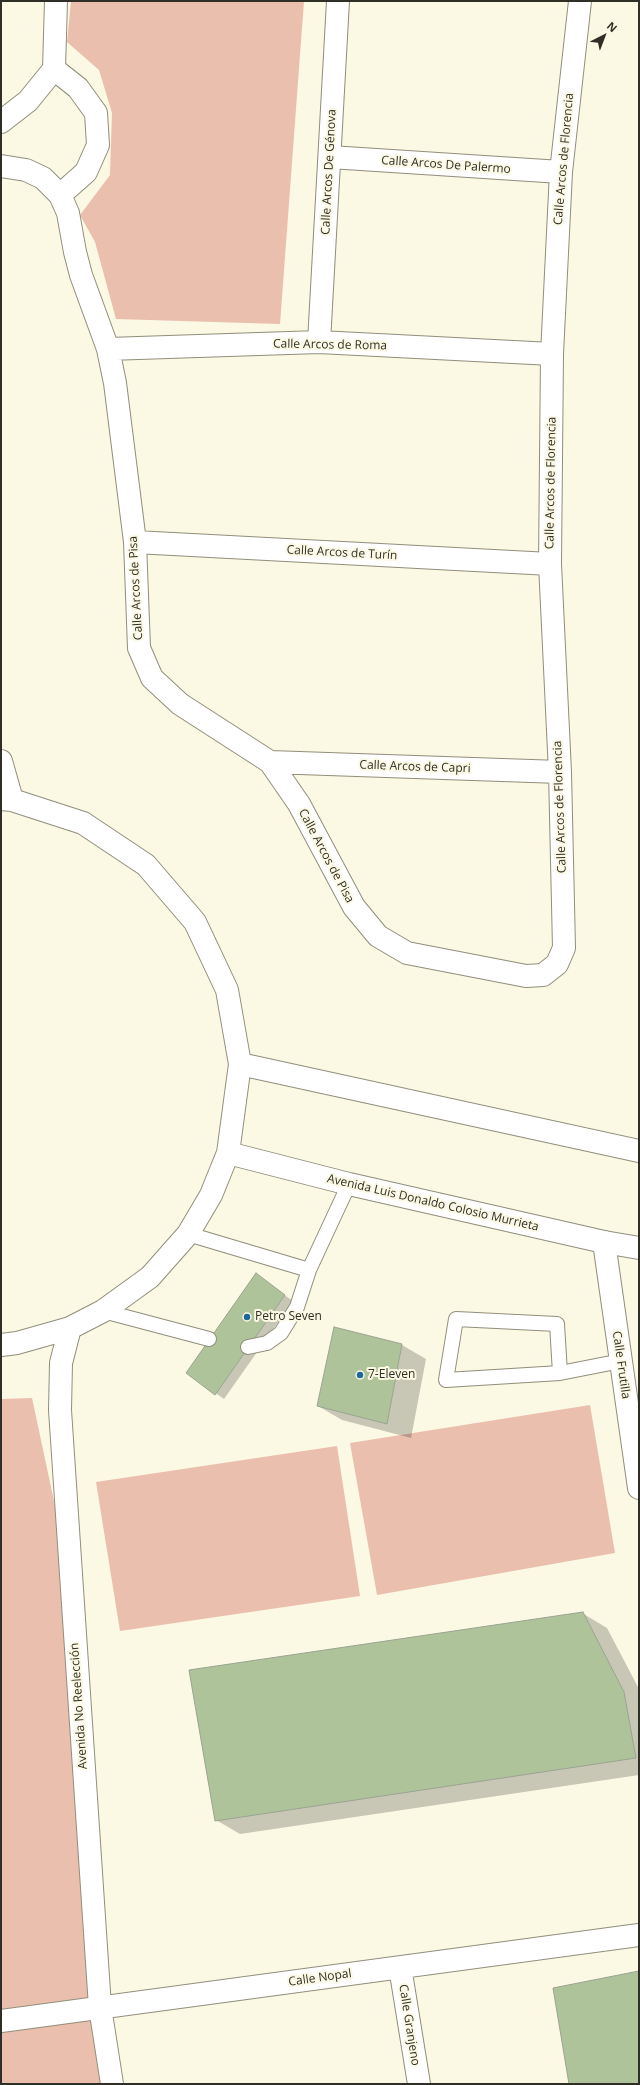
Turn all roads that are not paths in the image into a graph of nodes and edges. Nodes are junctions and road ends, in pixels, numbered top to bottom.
1 (56, 1) edge
2 (338, 1) edge
3 (580, 1) edge
4 (54, 69) junction
5 (1, 122) edge
6 (330, 157) junction
7 (1, 166) edge
8 (562, 172) junction
9 (60, 194) junction
10 (319, 342) junction
11 (108, 348) junction
12 (552, 354) junction
13 (135, 542) junction
14 (550, 564) junction
15 (1, 761) edge
16 (270, 762) junction
17 (560, 772) junction
18 (6, 800) edge
19 (557, 964) joint
20 (240, 1064) junction
21 (639, 1151) edge
22 (228, 1153) junction
23 (349, 1184) junction
24 (188, 1234) junction
25 (604, 1242) junction
26 (639, 1248) edge
27 (309, 1270) junction
28 (103, 1311) junction
29 (70, 1328) junction
30 (209, 1339) dead end
31 (1, 1345) edge
32 (248, 1347) dead end
33 (620, 1361) junction
34 (560, 1374) junction
35 (633, 1400) edge
36 (639, 1488) edge
37 (639, 1935) edge
38 (400, 1967) junction
39 (100, 2007) junction
40 (1, 2021) edge
41 (112, 2084) edge
42 (418, 2084) edge

1 - 4 street
2 - 6 street, Calle Arcos De Génova
3 - 8 street, Calle Arcos de Florencia
4 - 5 street
4 - 9 street
6 - 8 street, Calle Arcos De Palermo
6 - 10 street, Calle Arcos De Génova
7 - 9 street
8 - 12 street, Calle Arcos de Florencia
9 - 11 street, Calle Arcos de Pisa
10 - 11 street, Calle Arcos de Roma
10 - 12 street, Calle Arcos de Roma
11 - 13 street, Calle Arcos de Pisa
12 - 14 street, Calle Arcos de Florencia
13 - 14 street, Calle Arcos de Turín
13 - 16 street, Calle Arcos de Pisa
14 - 17 street, Calle Arcos de Florencia
15 - 18 street
16 - 17 street, Calle Arcos de Capri
16 - 19 street, Calle Arcos de Pisa
17 - 19 street, Calle Arcos de Florencia
18 - 20 street
20 - 21 street
20 - 22 street
22 - 23 street, Avenida Luis Donaldo Colosio Murrieta
22 - 24 street
23 - 25 street, Avenida Luis Donaldo Colosio Murrieta
23 - 27 lane
24 - 27 lane
24 - 28 street
25 - 26 street, Avenida Luis Donaldo Colosio Murrieta
25 - 33 street, Calle Frutilla
27 - 32 lane
28 - 29 street
28 - 30 lane
29 - 31 street
29 - 39 street, Avenida No Reelección
33 - 34 lane
33 - 35 street, Calle Frutilla
34 - 34 lane
35 - 36 street, Calle Frutilla
37 - 38 street, Calle Nopal
38 - 39 street, Calle Nopal
38 - 42 street, Calle Granjeno
39 - 40 street, Calle Nopal
39 - 41 street, Avenida No Reelección

